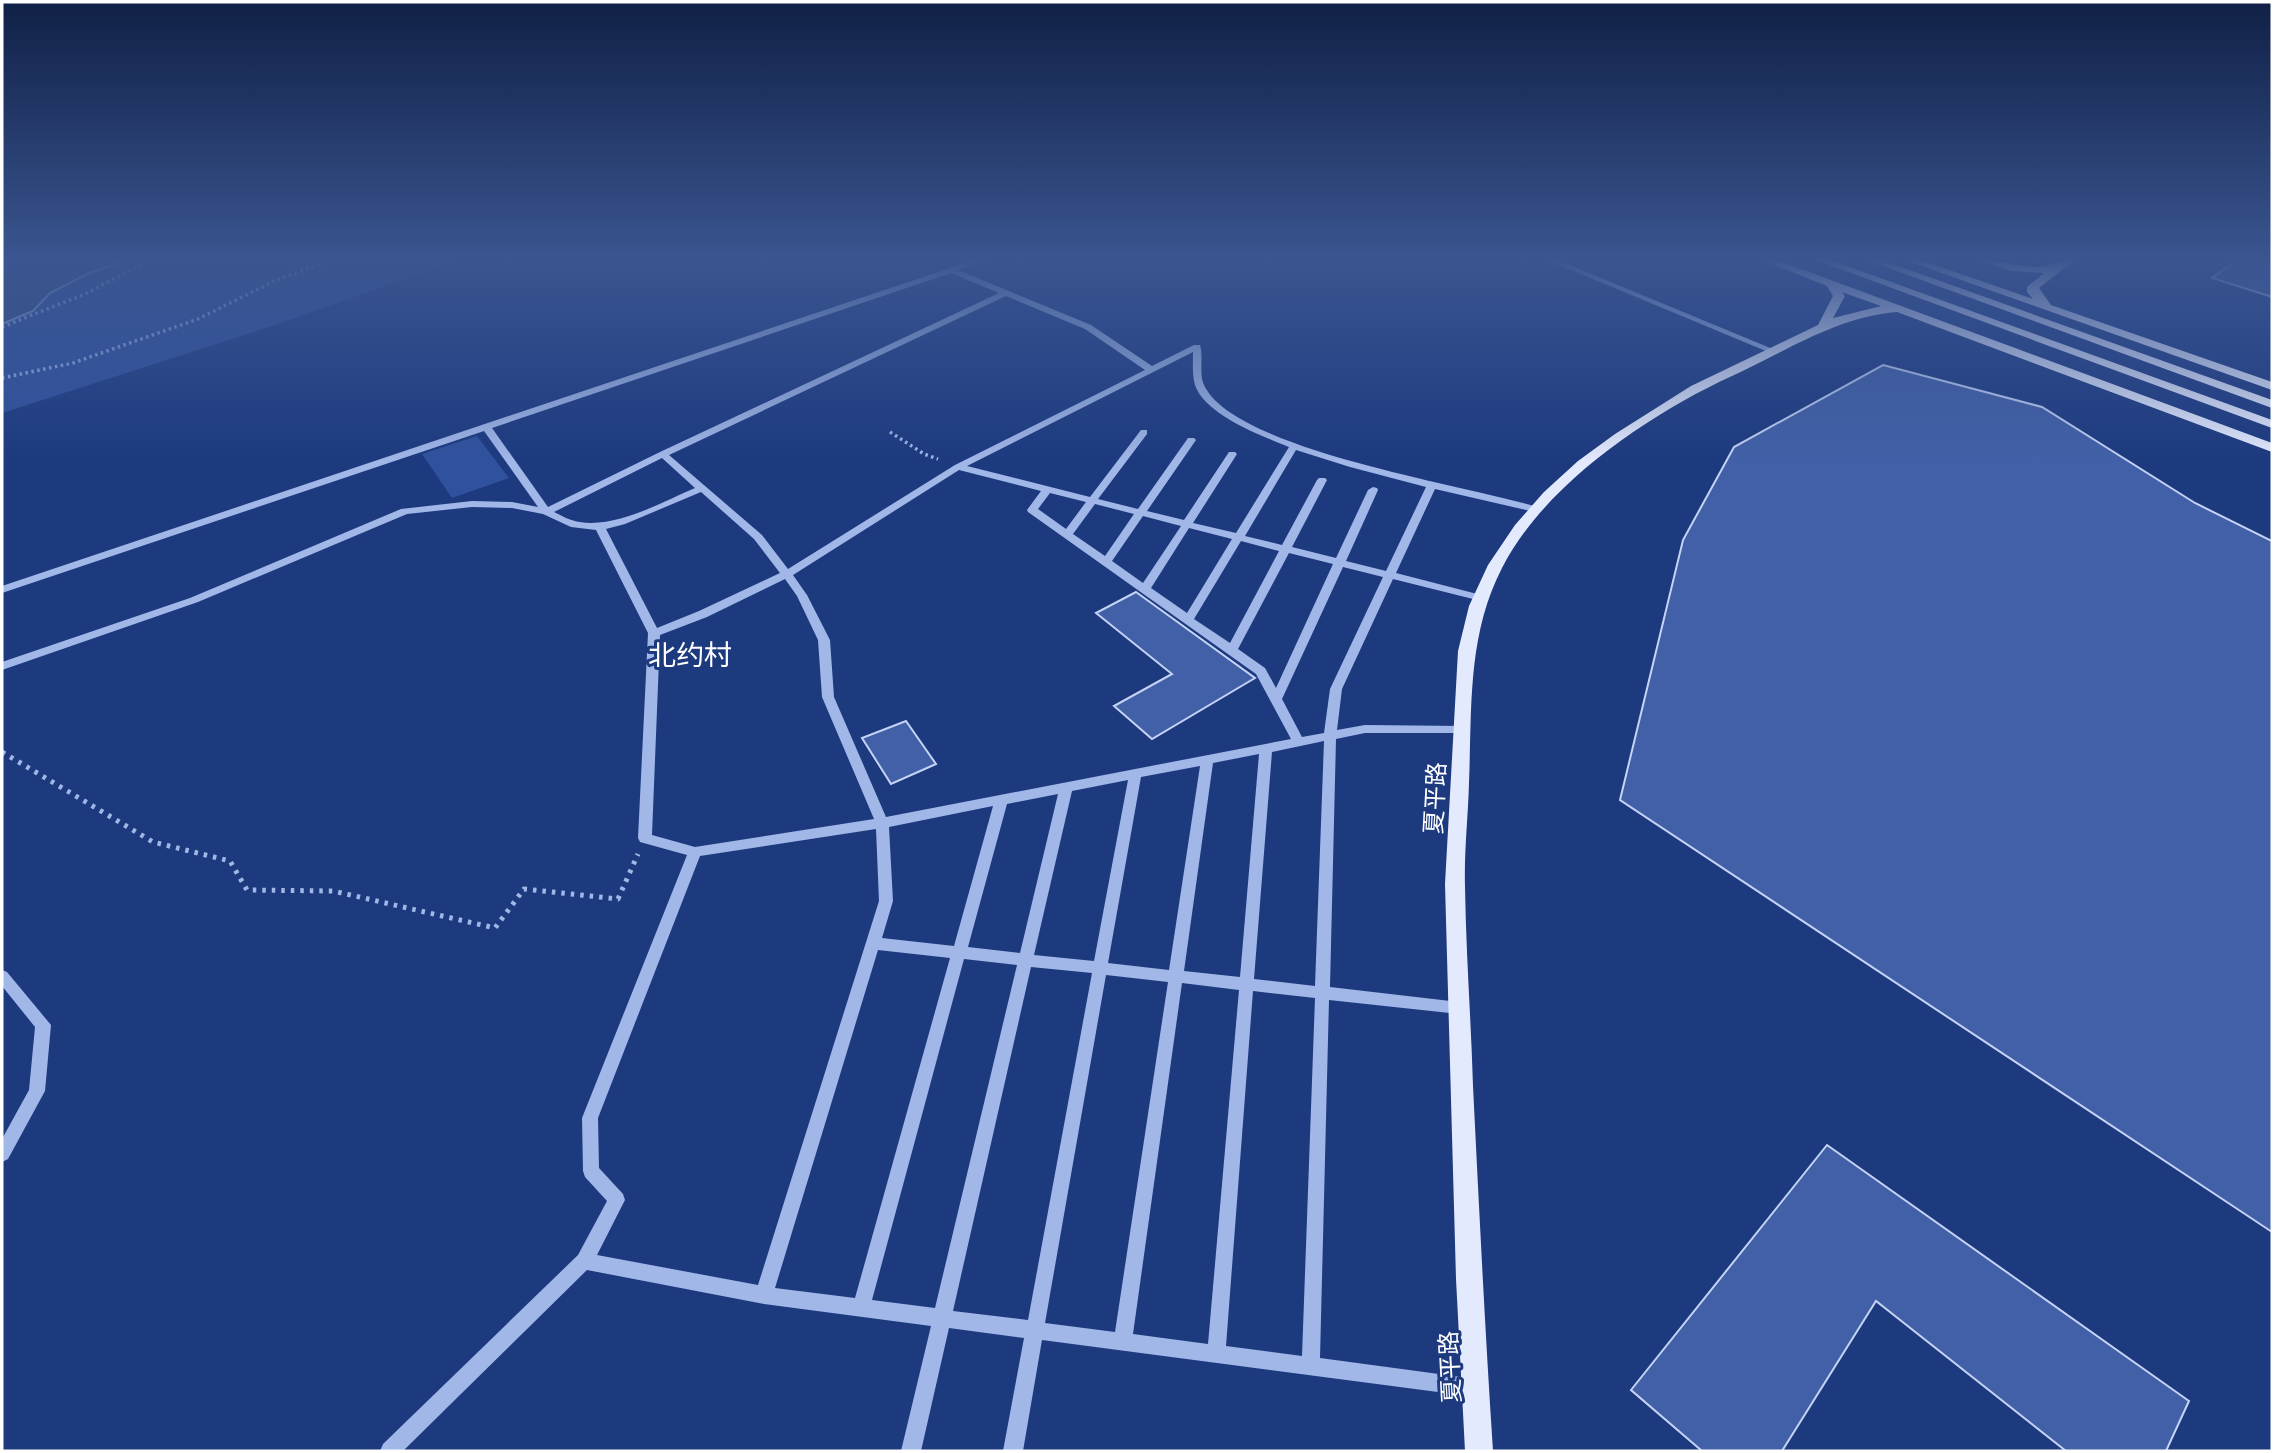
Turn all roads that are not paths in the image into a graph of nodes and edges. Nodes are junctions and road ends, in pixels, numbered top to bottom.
1 (783, 327) edge
2 (933, 327) edge
3 (1088, 327) edge
4 (1715, 327) edge
5 (1819, 327) edge
6 (1944, 327) edge
7 (2005, 327) edge
8 (2058, 327) edge
9 (2102, 327) edge
10 (1197, 347) joint
11 (1776, 352) junction
12 (1152, 370) junction
13 (2272, 386) edge
14 (2272, 404) edge
15 (2272, 424) edge
16 (486, 427) junction
17 (1144, 432) dead end
18 (1191, 440) dead end
19 (1294, 446) junction
20 (2272, 448) edge
21 (663, 454) junction
22 (1233, 454) dead end
23 (958, 467) junction
24 (1322, 480) dead end
25 (1432, 484) junction
26 (703, 488) junction
27 (1048, 489) junction
28 (1373, 490) dead end
29 (1092, 500) junction
30 (1535, 509) junction
31 (546, 512) junction
32 (1140, 512) junction
33 (1187, 524) junction
34 (600, 527) junction
35 (1067, 534) junction
36 (1239, 537) junction
37 (1286, 549) junction
38 (1106, 562) junction
39 (1339, 562) junction
40 (787, 574) junction
41 (1389, 575) junction
42 (1145, 589) junction
43 (2, 590) edge
44 (1481, 598) junction
45 (1188, 620) junction
46 (654, 633) junction
47 (1232, 650) junction
48 (2, 666) edge
49 (1276, 700) junction
50 (1463, 730) junction
51 (1331, 736) junction
52 (1299, 742) junction
53 (1266, 749) junction
54 (1207, 760) junction
55 (1135, 774) junction
56 (1066, 787) junction
57 (1001, 800) junction
58 (882, 823) junction
59 (695, 852) junction
60 (873, 943) junction
61 (959, 952) junction
62 (1026, 959) junction
63 (1100, 967) junction
64 (2, 976) edge
65 (1175, 976) junction
66 (1247, 984) junction
67 (1323, 992) junction
68 (1460, 1008) junction
69 (2, 1154) edge
70 (584, 1261) junction
71 (764, 1295) junction
72 (861, 1308) junction
73 (943, 1319) junction
74 (1035, 1331) junction
75 (1123, 1342) junction
76 (1216, 1354) junction
77 (1311, 1366) junction
78 (1476, 1388) junction
79 (390, 1451) edge
80 (911, 1451) edge
81 (1013, 1451) edge
82 (1479, 1451) edge

1 - 16 street
2 - 21 street
3 - 12 street
4 - 11 street
5 - 11 main road, 夏平路
6 - 20 main road
7 - 15 main road
8 - 14 main road
9 - 13 main road
10 - 12 street
10 - 19 street
11 - 30 main road, 夏平路
12 - 23 street
16 - 31 street
16 - 43 street
17 - 29 street
18 - 32 street
19 - 25 street
19 - 36 street
21 - 26 street
21 - 31 street
22 - 33 street
23 - 27 street
23 - 40 street
24 - 37 street
25 - 30 street
25 - 41 street
26 - 34 street
26 - 40 street
27 - 29 street
27 - 35 street
28 - 39 street
29 - 32 street
29 - 35 street
30 - 44 main road, 夏平路
31 - 34 street
31 - 48 street
32 - 33 street
32 - 38 street
33 - 36 street
33 - 42 street
34 - 46 street
35 - 38 street
36 - 37 street
36 - 45 street
37 - 39 street
37 - 47 street
38 - 42 street
39 - 41 street
39 - 49 street
40 - 46 street
40 - 58 street
41 - 44 street
41 - 51 street
42 - 45 street
44 - 50 main road, 夏平路
45 - 47 street
46 - 59 street
47 - 49 street
49 - 52 street
50 - 51 street
50 - 68 main road, 夏平路
51 - 52 street
51 - 67 street
52 - 53 street
53 - 54 street
53 - 66 street
54 - 55 street
54 - 65 street
55 - 56 street
55 - 63 street
56 - 57 street
56 - 62 street
57 - 58 street
57 - 61 street
58 - 59 street
58 - 60 street
59 - 70 street
60 - 61 street
60 - 71 street
61 - 62 street
61 - 72 street
62 - 63 street
62 - 73 street
63 - 65 street
63 - 74 street
64 - 69 street
65 - 66 street
65 - 75 street
66 - 67 street
66 - 76 street
67 - 68 street
67 - 77 street
68 - 78 main road, 夏平路
70 - 71 street
70 - 79 street
71 - 72 street
72 - 73 street
73 - 74 street
73 - 80 street
74 - 75 street
74 - 81 street
75 - 76 street
76 - 77 street
77 - 78 street
78 - 82 main road, 夏平路

